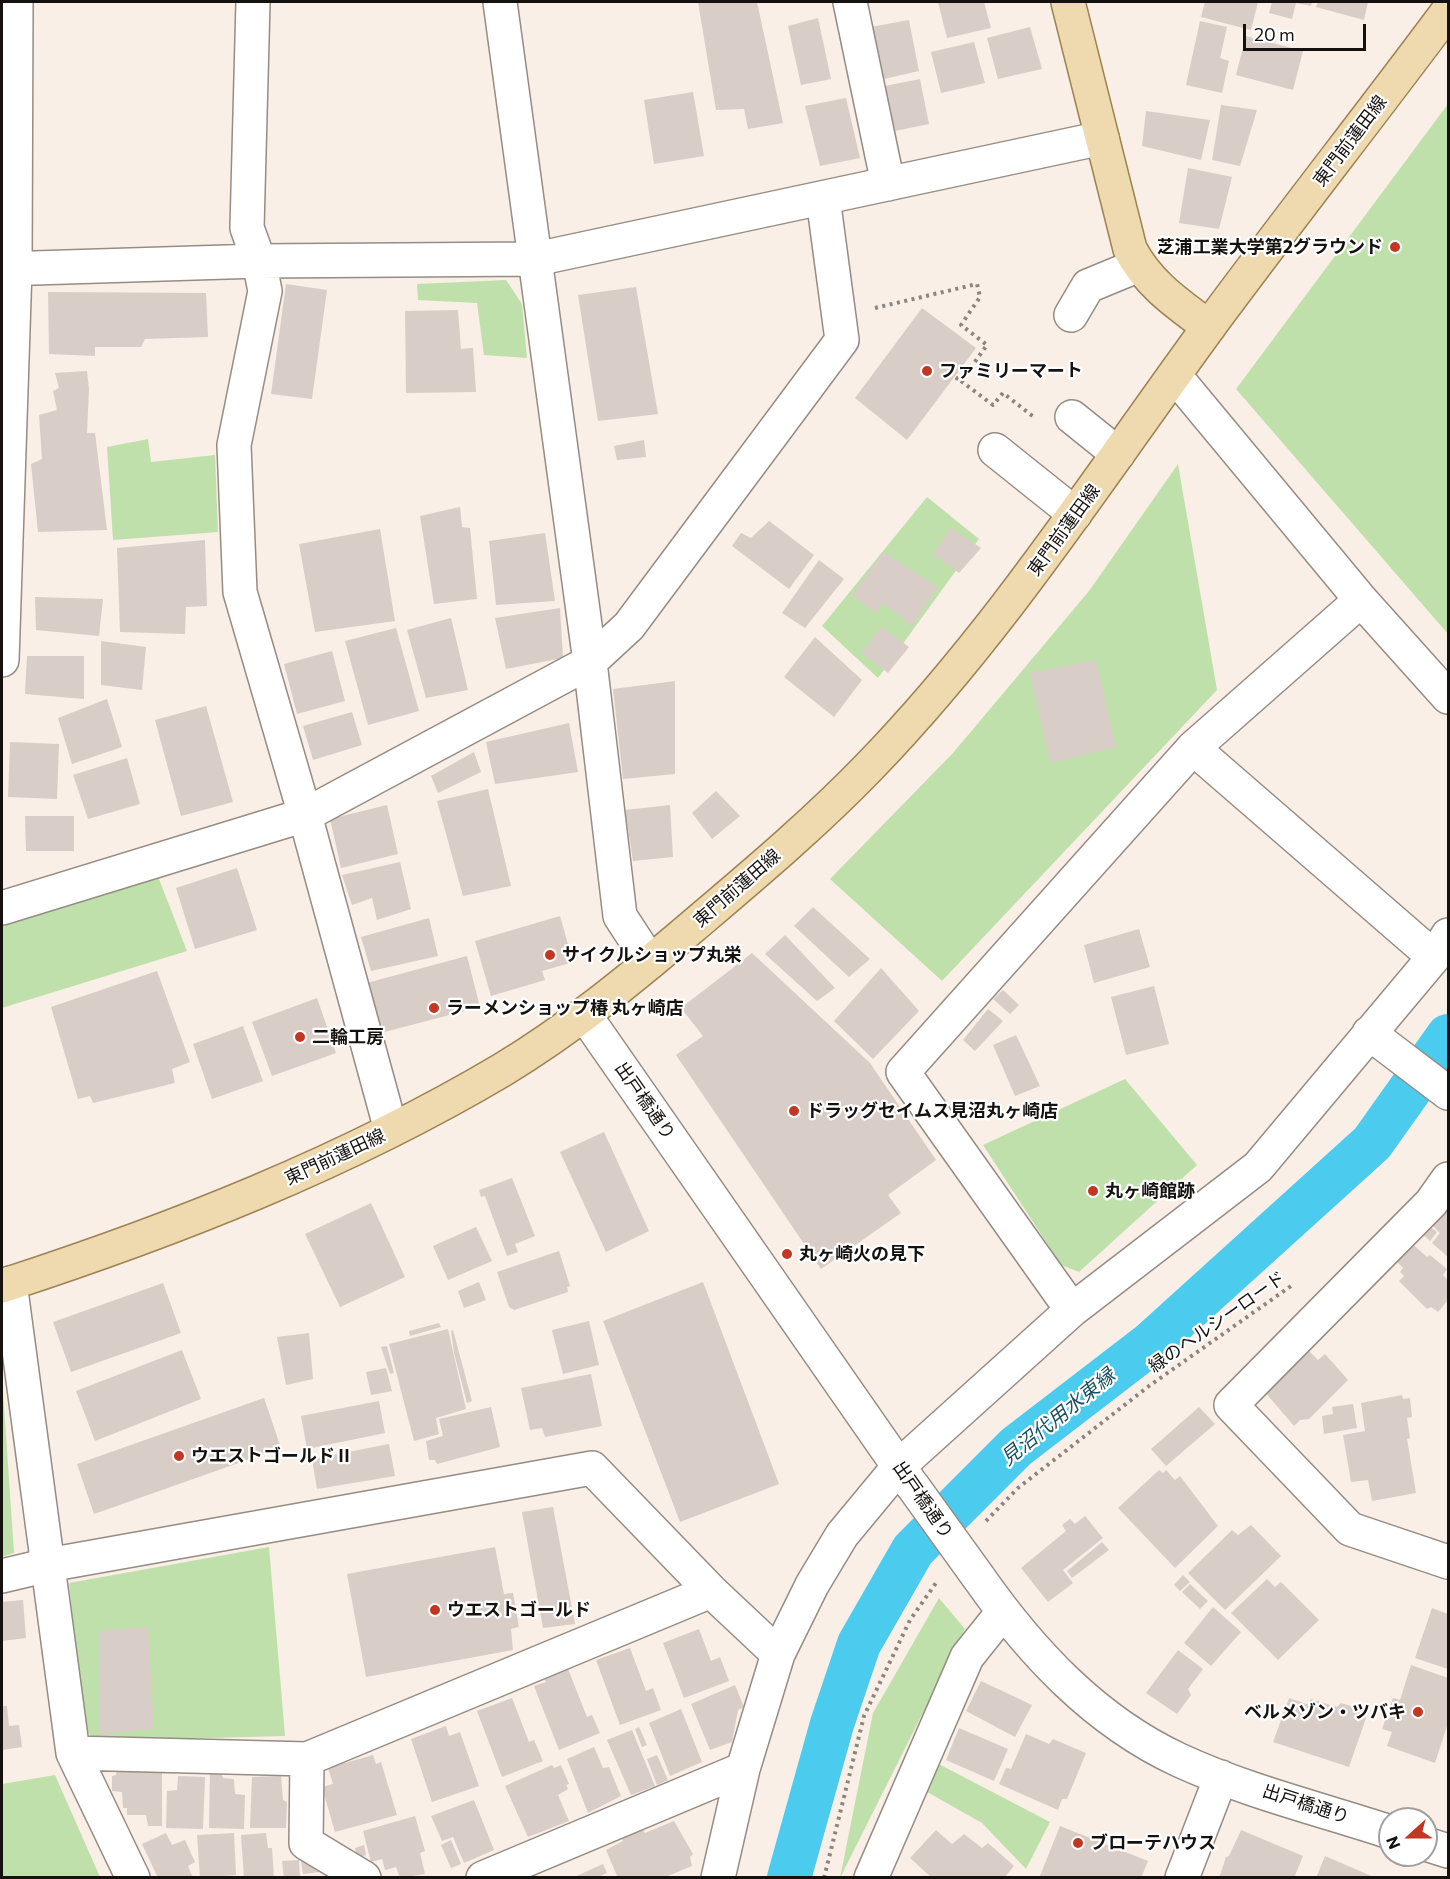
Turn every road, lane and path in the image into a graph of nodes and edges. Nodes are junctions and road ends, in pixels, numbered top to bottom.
1 (16, 2) edge
2 (253, 2) edge
3 (500, 2) edge
4 (850, 2) edge
5 (1068, 2) edge
6 (1449, 12) edge
7 (1102, 138) junction
8 (888, 184) junction
9 (823, 198) junction
10 (537, 259) junction
11 (259, 261) junction
12 (1139, 265) junction
13 (8, 269) edge
14 (1071, 315) dead end
15 (839, 317) junction
16 (1209, 327) junction
17 (1175, 376) junction
18 (955, 377) dead end
19 (961, 381) junction
20 (1072, 417) dead end
21 (1041, 422) dead end
22 (995, 450) dead end
23 (1118, 454) junction
24 (1075, 514) junction
25 (1360, 600) junction
26 (2, 660) edge
27 (591, 662) junction
28 (1449, 697) edge
29 (1193, 748) junction
30 (305, 815) junction
31 (2, 908) edge
32 (1442, 946) edge
33 (650, 962) junction
34 (584, 1014) junction
35 (1377, 1039) junction
36 (1449, 1093) edge
37 (391, 1130) junction
38 (1449, 1179) edge
39 (1296, 1283) dead end
40 (6, 1284) edge
41 (1072, 1310) junction
42 (906, 1475) junction
43 (986, 1522) dead end
44 (1449, 1563) edge
45 (48, 1565) junction
46 (2, 1576) edge
47 (936, 1582) dead end
48 (711, 1591) junction
49 (1003, 1612) junction
50 (778, 1654) junction
51 (73, 1753) junction
52 (307, 1759) junction
53 (743, 1769) junction
54 (1221, 1777) junction
55 (1378, 1828) edge
56 (133, 1878) edge
57 (364, 1878) edge
58 (483, 1878) edge
59 (718, 1878) edge
60 (825, 1878) edge
61 (871, 1878) edge
62 (1182, 1878) edge

1 - 13 street
2 - 11 street
3 - 10 street
4 - 8 street
5 - 7 main road
6 - 16 main road, 東門前蓮田線
7 - 8 street
7 - 12 main road
8 - 9 street
9 - 10 street
9 - 15 street
10 - 11 street
10 - 27 street
11 - 13 street
11 - 30 street
12 - 14 street
12 - 16 main road
13 - 26 street
15 - 19 path
15 - 27 street
16 - 17 main road, 東門前蓮田線
17 - 23 main road, 東門前蓮田線
17 - 25 street
18 - 19 path
19 - 21 path
20 - 23 street
22 - 24 street
23 - 24 main road, 東門前蓮田線
24 - 33 main road, 東門前蓮田線
25 - 28 street
25 - 29 street
27 - 30 street
27 - 33 street
29 - 32 street
29 - 41 street
30 - 31 street
30 - 37 street
32 - 35 street
33 - 34 main road, 東門前蓮田線
34 - 37 main road, 東門前蓮田線
34 - 42 street, 出戸橋通り
35 - 36 street
35 - 41 street
37 - 40 main road, 東門前蓮田線
38 - 44 street
39 - 43 path, 緑のヘルシーロード
40 - 45 street
41 - 42 street
42 - 49 street, 出戸橋通り, bridge
42 - 50 street
45 - 46 street
45 - 48 street
45 - 51 street
47 - 60 path
48 - 50 street
48 - 52 street
49 - 54 street, 出戸橋通り
49 - 61 street
50 - 53 street
51 - 52 street
51 - 56 street
52 - 57 street
53 - 58 street
53 - 59 street
54 - 55 street, 出戸橋通り
54 - 62 street

